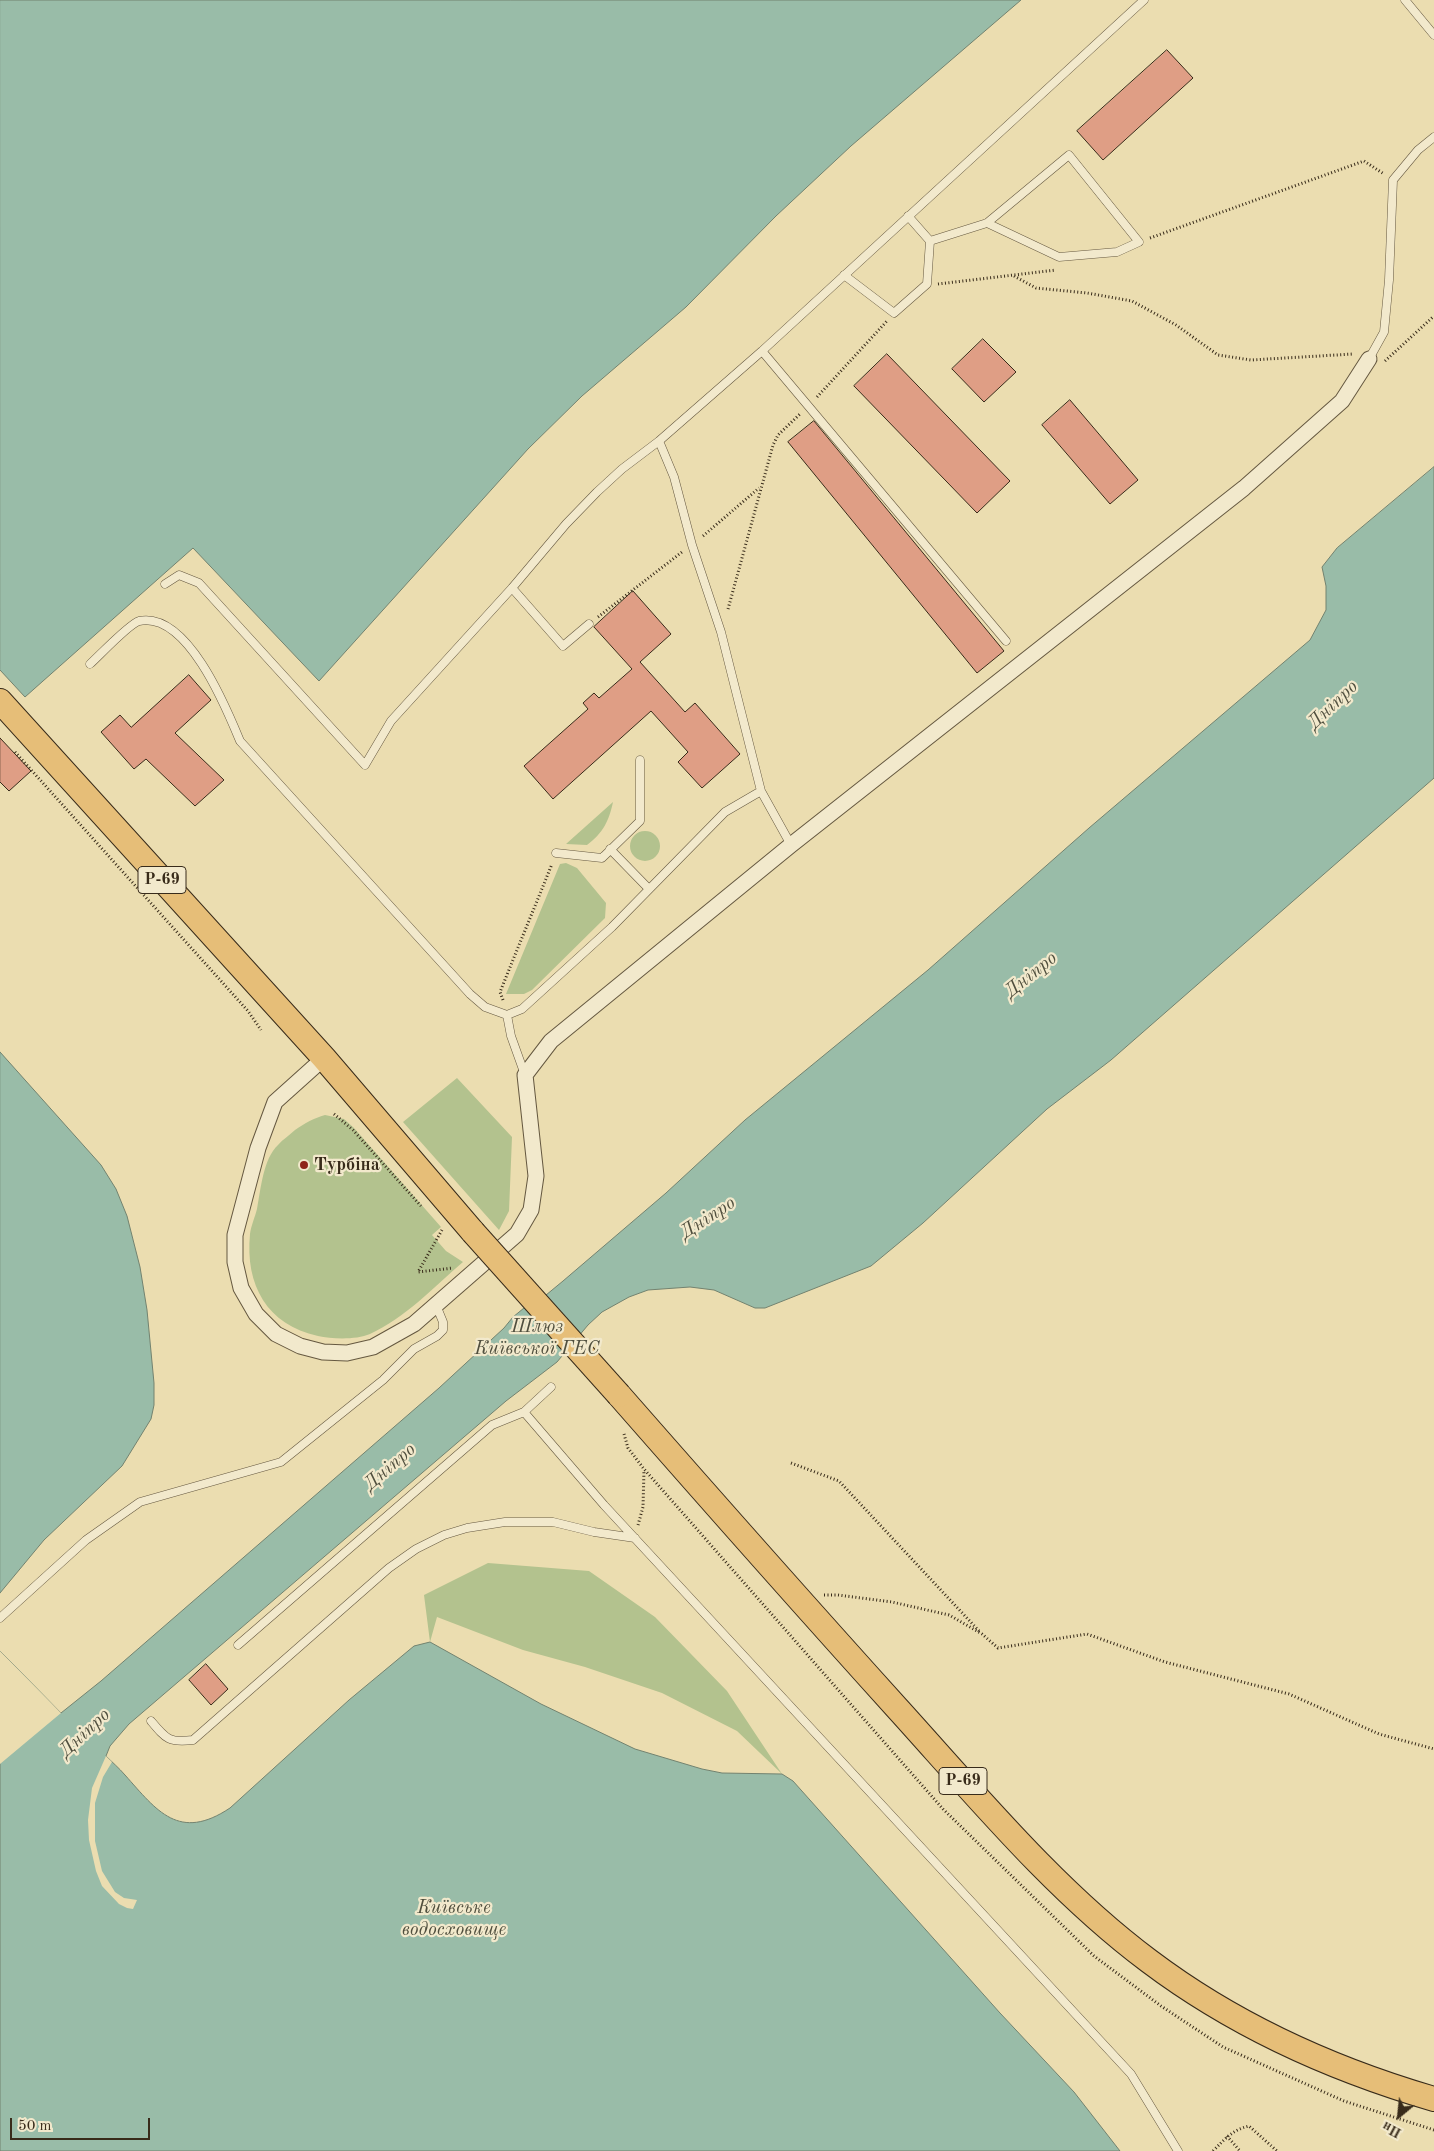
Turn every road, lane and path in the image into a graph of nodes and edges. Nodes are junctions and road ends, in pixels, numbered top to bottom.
1 (1144, 0) edge
2 (1405, 0) edge
3 (1434, 34) edge
4 (1434, 137) edge
5 (1393, 180) junction
6 (908, 216) junction
7 (987, 223) junction
8 (930, 241) junction
9 (1139, 242) junction
10 (1064, 269) dead end
11 (844, 275) junction
12 (1014, 276) junction
13 (928, 284) junction
14 (894, 313) junction
15 (1434, 316) edge
16 (762, 351) junction
17 (1370, 359) junction
18 (808, 406) junction
19 (659, 441) junction
20 (760, 488) junction
21 (692, 545) junction
22 (165, 584) dead end
23 (512, 588) junction
24 (589, 624) joint
25 (721, 632) junction
26 (1006, 640) dead end
27 (90, 664) dead end
28 (0, 701) edge
29 (13, 750) dead end
30 (640, 760) dead end
31 (761, 791) junction
32 (790, 845) junction
33 (610, 850) junction
34 (556, 853) joint
35 (649, 889) junction
36 (507, 1015) junction
37 (261, 1030) dead end
38 (324, 1058) junction
39 (525, 1075) junction
40 (334, 1114) dead end
41 (423, 1209) dead end
42 (435, 1223) dead end
43 (442, 1230) junction
44 (447, 1235) dead end
45 (455, 1268) dead end
46 (436, 1305) junction
47 (551, 1387) dead end
48 (524, 1412) junction
49 (791, 1463) dead end
50 (644, 1469) dead end
51 (635, 1538) junction
52 (796, 1596) junction
53 (0, 1618) edge
54 (982, 1634) junction
55 (238, 1645) dead end
56 (151, 1721) dead end
57 (1434, 1749) edge
58 (1434, 2099) edge
59 (1227, 2136) junction
60 (1178, 2151) edge
61 (1213, 2151) edge
62 (1240, 2151) edge
63 (1277, 2151) edge

1 - 6 lane
2 - 3 lane
4 - 5 lane
5 - 9 path
5 - 17 lane
6 - 8 lane
6 - 11 lane
7 - 8 lane
7 - 9 lane
7 - 9 lane
8 - 13 lane
10 - 12 path
11 - 14 lane
11 - 16 lane
12 - 13 path
12 - 17 path
13 - 14 lane
14 - 18 path
15 - 17 path
16 - 18 lane
16 - 19 lane
17 - 32 street
18 - 20 path
18 - 26 lane
19 - 21 lane
19 - 23 lane
20 - 21 path
20 - 25 path
21 - 24 path
21 - 25 lane
22 - 23 lane
23 - 24 lane
25 - 31 lane
27 - 36 lane
28 - 38 main road, Р-69
29 - 37 path
30 - 33 lane
31 - 32 lane
31 - 35 lane
32 - 39 street
33 - 34 lane
33 - 35 lane
34 - 36 path
35 - 36 lane
36 - 39 lane
38 - 46 street
38 - 52 main road, Р-69, bridge
39 - 46 street
40 - 41 path
42 - 43 path
43 - 44 path
43 - 45 path
46 - 53 lane
47 - 48 lane
48 - 51 lane
48 - 55 lane
49 - 54 path
50 - 51 path
51 - 56 lane
51 - 60 lane
52 - 54 path
52 - 58 main road, Р-69
54 - 57 path
59 - 61 path
59 - 62 path
59 - 63 path

